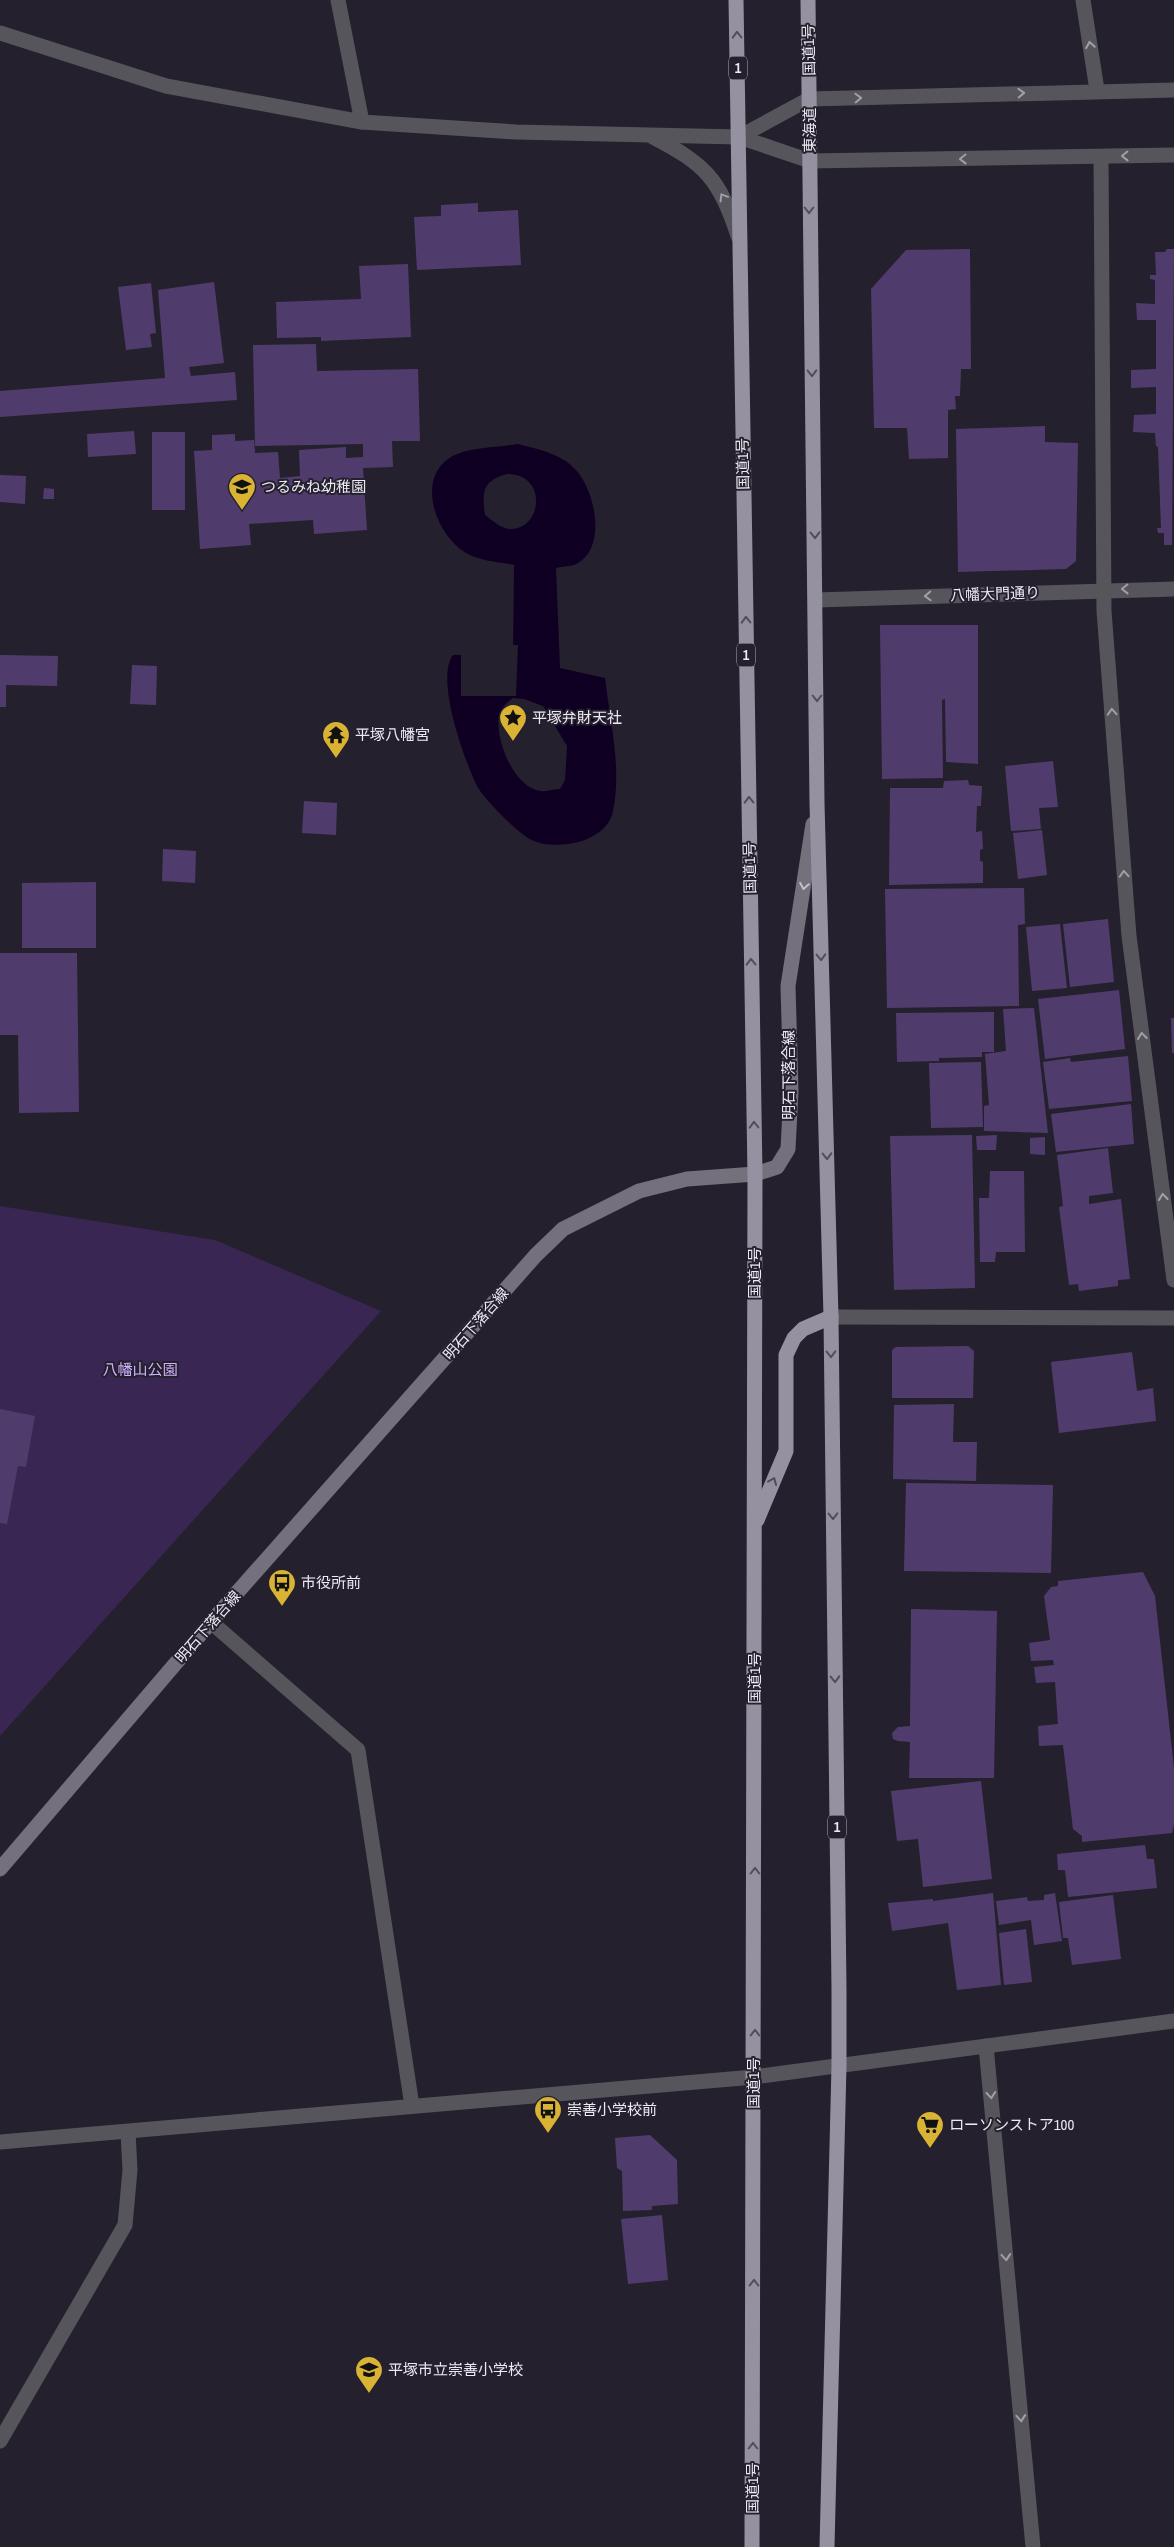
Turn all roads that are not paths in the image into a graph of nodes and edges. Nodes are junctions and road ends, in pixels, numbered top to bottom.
1 (338, 0) edge
2 (736, 0) edge
3 (808, 0) edge
4 (1083, 0) edge
5 (0, 33) edge
6 (1097, 90) junction
7 (1174, 90) edge
8 (809, 99) junction
9 (362, 122) junction
10 (649, 135) junction
11 (739, 137) junction
12 (1174, 155) edge
13 (1101, 157) junction
14 (810, 162) junction
15 (740, 243) junction
16 (1174, 589) edge
17 (1103, 590) junction
18 (816, 600) junction
19 (817, 803) junction
20 (754, 1174) junction
21 (1174, 1280) edge
22 (830, 1317) junction
23 (1174, 1318) edge
24 (754, 1526) junction
25 (211, 1622) junction
26 (0, 1870) edge
27 (1174, 2021) edge
28 (986, 2046) junction
29 (839, 2066) junction
30 (754, 2077) junction
31 (412, 2106) junction
32 (128, 2132) junction
33 (0, 2142) edge
34 (0, 2441) edge
35 (752, 2547) edge
36 (827, 2547) edge
37 (1033, 2547) edge

1 - 9 street
11 -> 2 highway, 国道1号 / 1
3 - 8 highway, 国道1号 / 1
6 -> 4 street
5 - 9 street
6 - 7 street
8 -> 6 street
8 - 11 street
8 - 14 highway, 東海道 / 1
9 - 10 street
10 - 11 street
15 -> 10 street
11 - 14 street
11 - 15 highway, 国道1号 / 1
12 -> 13 street
13 -> 14 street
13 - 17 street
14 -> 18 highway, 1
20 -> 15 highway, 国道1号 / 1
16 -> 17 street, 八幡大門通り
17 -> 18 street, 八幡大門通り
21 -> 17 street
18 -> 19 highway, 1
19 -> 20 main road, 明石下落合線
19 -> 22 highway, 1
20 - 24 highway, 国道1号 / 1
20 - 25 main road, 明石下落合線
22 - 23 street
24 -> 22 highway
22 -> 29 highway, 1
30 -> 24 highway, 国道1号 / 1
25 - 26 main road, 明石下落合線
25 - 31 street
27 - 28 street
28 - 29 street
28 -> 37 street
29 - 30 street
29 - 36 highway, 1
30 - 31 street
35 -> 30 highway, 国道1号 / 1
31 - 32 street
32 - 33 street
32 - 34 street

